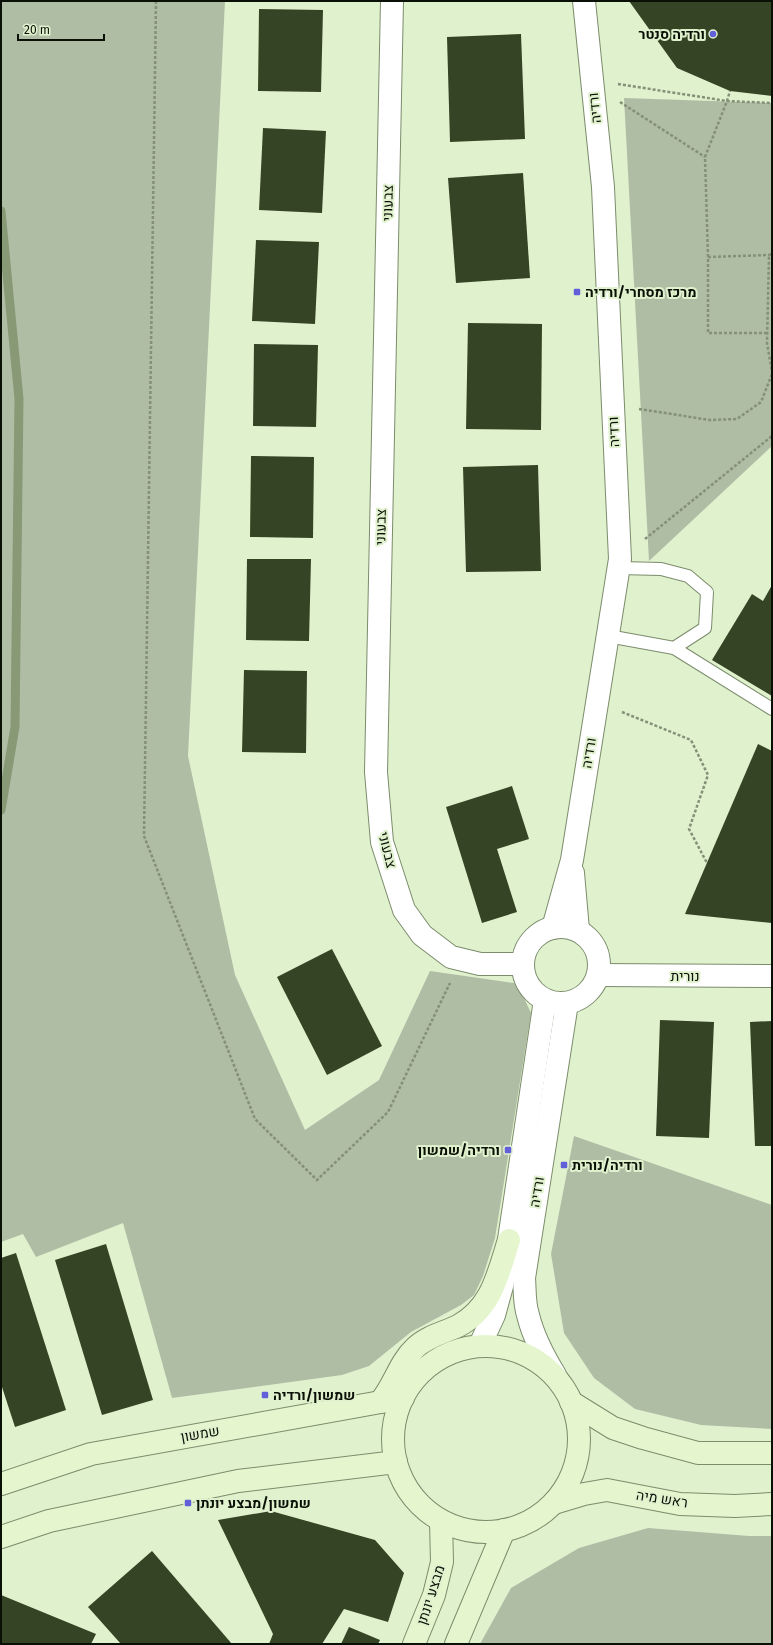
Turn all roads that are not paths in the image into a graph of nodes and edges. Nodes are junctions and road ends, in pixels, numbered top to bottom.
1 (392, 1) edge
2 (584, 1) edge
3 (619, 563) junction
4 (608, 636) junction
5 (674, 648) junction
6 (772, 709) edge
7 (572, 860) junction
8 (553, 928) junction
9 (578, 930) junction
10 (523, 964) junction
11 (598, 975) junction
12 (772, 976) edge
13 (545, 1000) junction
14 (567, 1003) junction
15 (509, 1240) junction
16 (481, 1343) junction
17 (555, 1375) junction
18 (403, 1398) junction
19 (380, 1402) junction
20 (571, 1402) junction
21 (772, 1453) edge
22 (396, 1462) junction
23 (1, 1484) edge
24 (554, 1503) junction
25 (772, 1504) edge
26 (441, 1521) junction
27 (504, 1530) junction
28 (1, 1537) edge
29 (414, 1644) edge
30 (456, 1644) edge

1 - 10 street, צבעוני
2 - 3 street, ורדיה
3 - 4 street, ורדיה
3 - 5 lane
4 - 5 lane
4 - 7 street, ורדיה
5 - 6 lane
7 - 8 street, ורדיה
7 - 9 street, ורדיה
8 - 9 street
8 - 10 street
9 - 11 street
10 - 13 street
11 - 12 street, נורית
11 - 14 street
13 - 14 street
13 - 15 street, ורדיה
14 - 17 street, ורדיה
15 - 16 street, ורדיה
15 - 19 street
16 - 17 street
16 - 18 street
17 - 20 street
18 - 19 street, שמשון
18 - 22 street
19 - 23 street, שמשון
20 - 21 street
20 - 24 street
22 - 26 street
22 - 28 street
24 - 25 street, ראש מיה
24 - 27 street
26 - 27 street
26 - 29 street, מבצע יונתן
27 - 30 street

